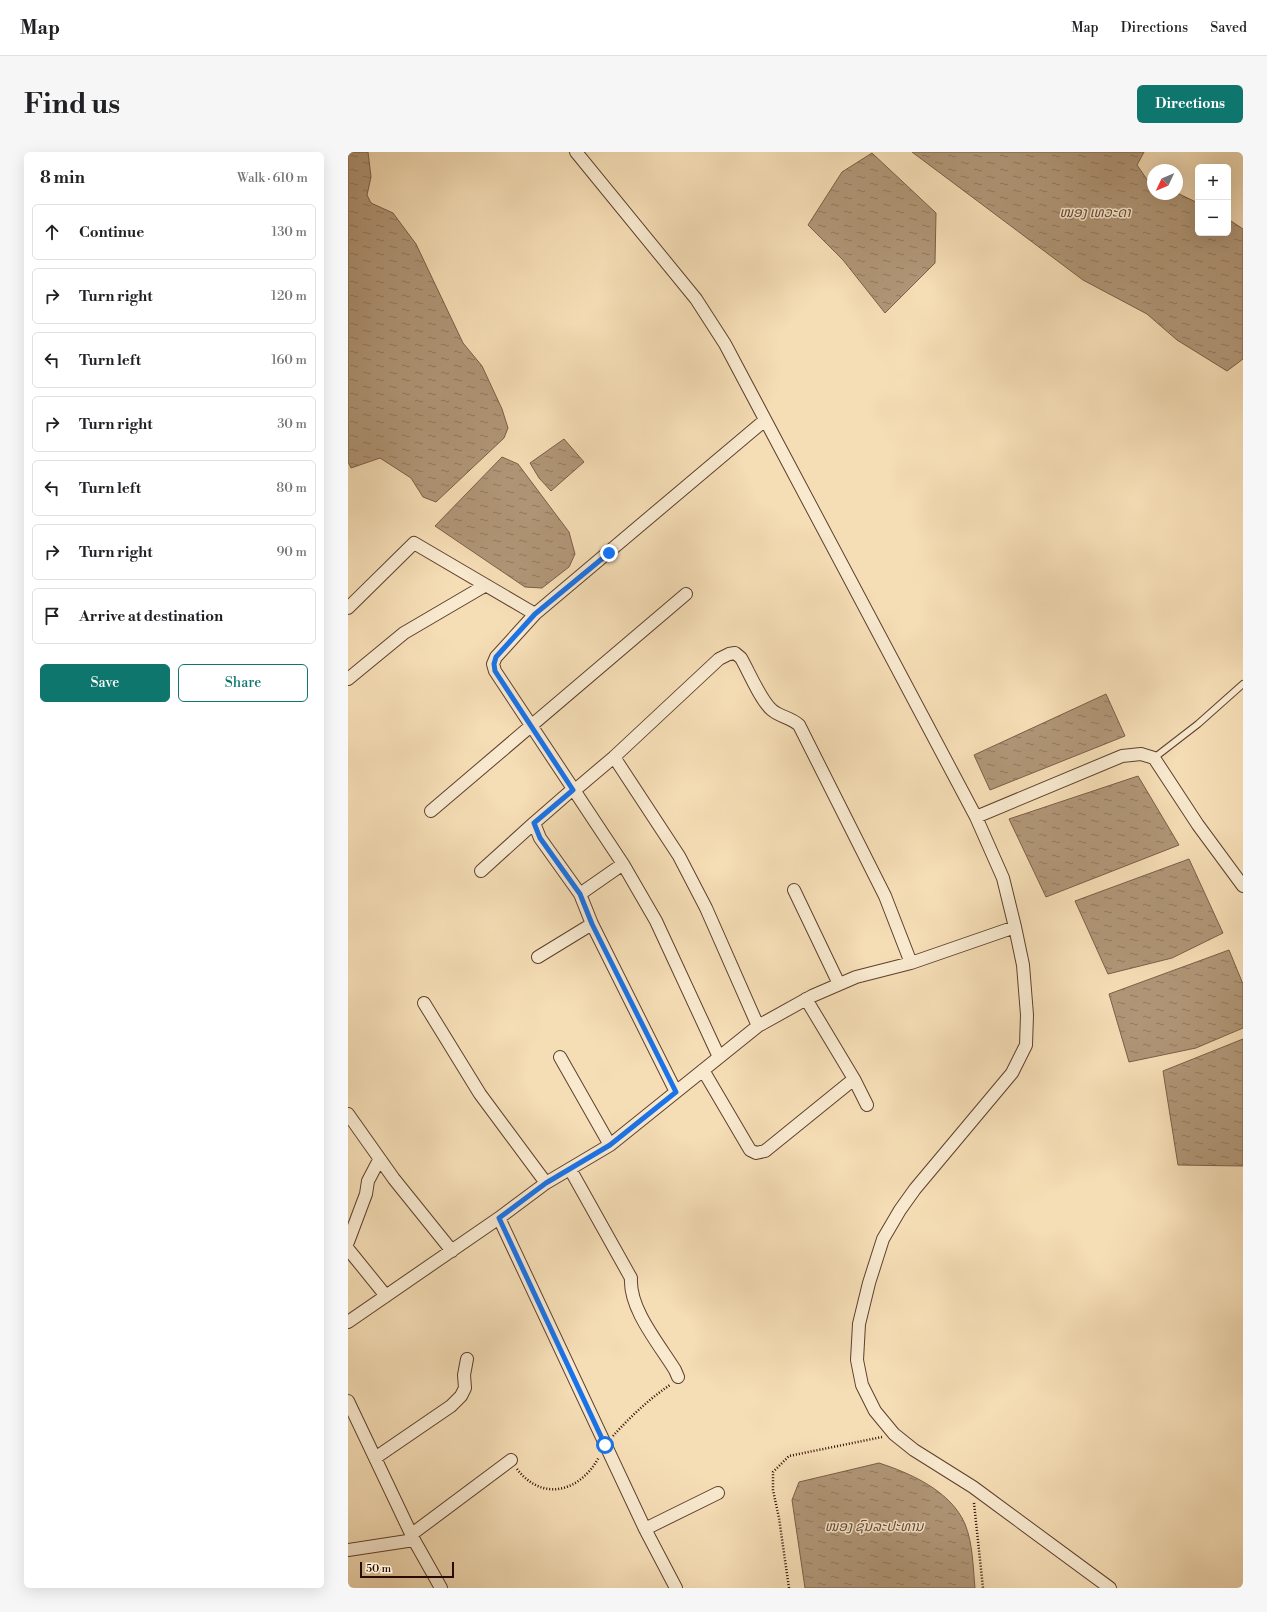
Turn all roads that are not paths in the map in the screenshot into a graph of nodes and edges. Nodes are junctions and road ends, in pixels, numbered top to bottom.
1 (576, 152) edge
2 (766, 420) junction
3 (486, 585) junction
4 (686, 594) dead end
5 (348, 608) edge
6 (535, 614) junction
7 (348, 679) edge
8 (1243, 684) edge
9 (532, 725) junction
10 (614, 757) junction
11 (1154, 758) junction
12 (574, 790) junction
13 (431, 810) dead end
14 (976, 816) junction
15 (534, 823) junction
16 (623, 864) junction
17 (481, 871) dead end
18 (1243, 886) edge
19 (794, 890) dead end
20 (580, 894) junction
21 (592, 924) junction
22 (1015, 926) junction
23 (538, 957) dead end
24 (911, 963) junction
25 (839, 984) junction
26 (806, 999) junction
27 (424, 1003) dead end
28 (758, 1026) junction
29 (560, 1057) dead end
30 (719, 1057) junction
31 (703, 1070) junction
32 (854, 1079) junction
33 (676, 1092) junction
34 (867, 1105) dead end
35 (348, 1114) edge
36 (610, 1145) junction
37 (380, 1160) junction
38 (570, 1169) junction
39 (546, 1183) junction
40 (499, 1218) junction
41 (348, 1242) edge
42 (348, 1249) edge
43 (452, 1250) junction
44 (386, 1296) junction
45 (348, 1322) edge
46 (467, 1359) dead end
47 (678, 1377) dead end
48 (348, 1401) edge
49 (375, 1458) junction
50 (511, 1460) dead end
51 (718, 1493) dead end
52 (645, 1529) junction
53 (413, 1537) junction
54 (348, 1550) edge
55 (441, 1588) edge
56 (676, 1588) edge
57 (1110, 1588) edge

1 - 2 street
2 - 6 street
2 - 14 street
3 - 5 street
3 - 6 street
3 - 7 street
4 - 9 street
6 - 9 street
8 - 11 lane
9 - 12 street
9 - 13 street
10 - 12 street
10 - 24 street
10 - 28 street
11 - 14 street
11 - 18 street
12 - 15 street
12 - 16 street
14 - 22 street
15 - 17 street
15 - 20 street
16 - 20 street
16 - 30 street
19 - 25 street
20 - 21 street
21 - 23 street
21 - 33 street
22 - 24 street
22 - 57 street
24 - 25 street
25 - 26 street
26 - 28 street
26 - 32 street
27 - 39 street
28 - 30 street
29 - 36 street
30 - 31 street
31 - 32 street
31 - 33 street
32 - 34 street
33 - 36 street
35 - 37 street
36 - 38 street
37 - 41 street
37 - 43 street
38 - 39 street
38 - 47 street
39 - 40 street
40 - 43 street
40 - 52 street
42 - 44 street
43 - 44 street
44 - 45 street
46 - 49 street
48 - 49 street
49 - 53 street
50 - 53 street
51 - 52 street
52 - 56 street
53 - 54 street
53 - 55 street

